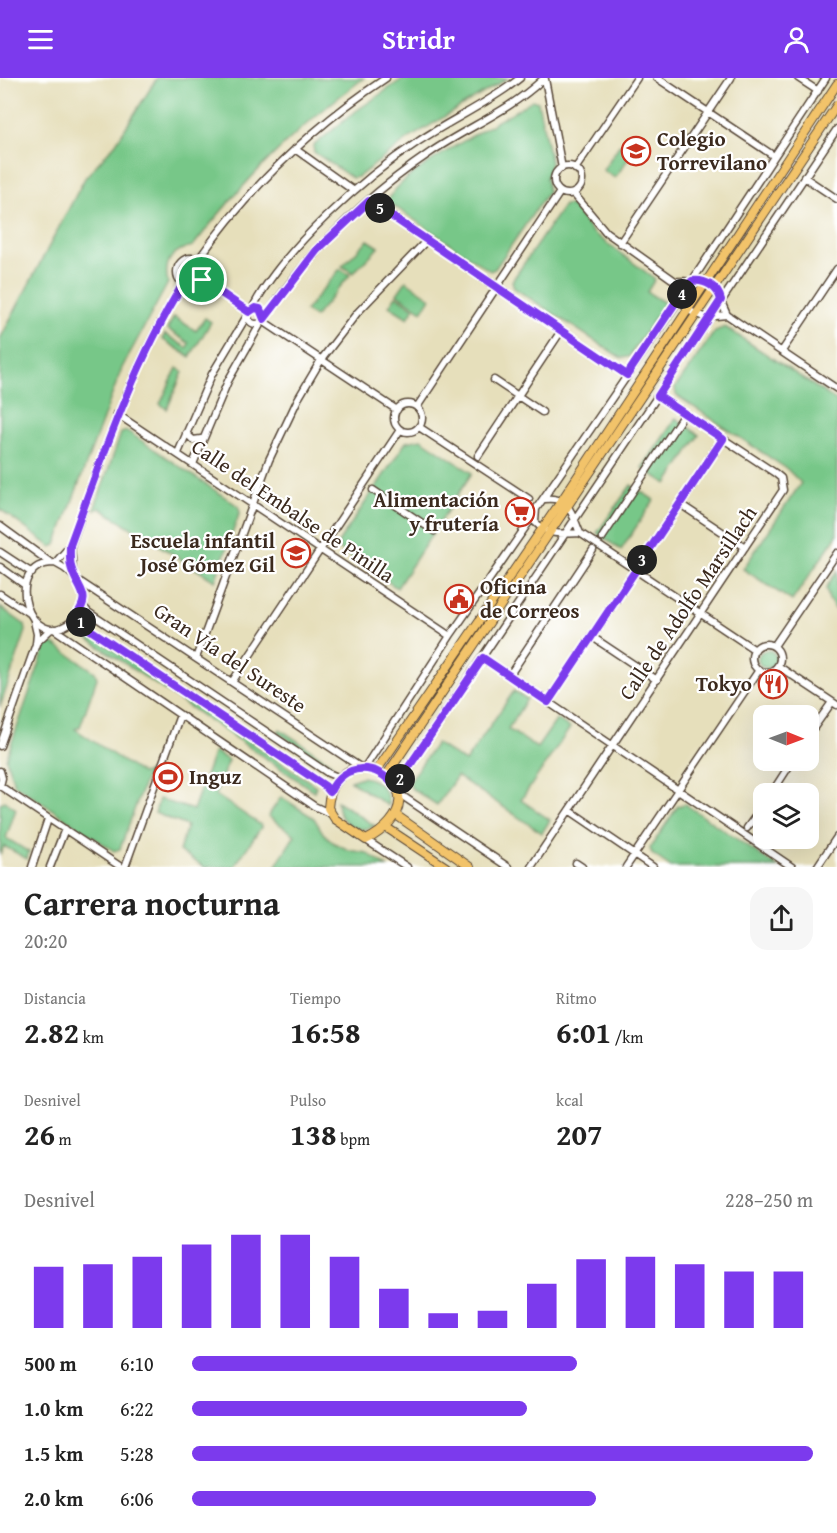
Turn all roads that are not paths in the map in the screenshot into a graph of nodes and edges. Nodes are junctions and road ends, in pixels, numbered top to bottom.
1 (386, 78) edge
2 (520, 78) edge
3 (637, 78) edge
4 (657, 78) edge
5 (731, 78) edge
6 (798, 78) edge
7 (826, 78) edge
8 (543, 79) edge
9 (837, 84) edge
10 (818, 91) junction
11 (528, 92) junction
12 (548, 98) junction
13 (837, 105) edge
14 (709, 112) junction
15 (837, 129) edge
16 (295, 149) junction
17 (774, 156) junction
18 (562, 168) junction
19 (576, 169) junction
20 (804, 177) junction
21 (354, 191) junction
22 (560, 192) junction
23 (573, 193) junction
24 (837, 199) edge
25 (369, 201) junction
26 (428, 240) junction
27 (620, 243) junction
28 (198, 260) junction
29 (837, 269) edge
30 (202, 280) junction
31 (675, 280) junction
32 (692, 281) junction
33 (706, 282) junction
34 (183, 284) junction
35 (714, 287) junction
36 (497, 288) junction
37 (681, 296) junction
38 (721, 300) junction
39 (687, 310) junction
40 (250, 312) junction
41 (696, 315) junction
42 (727, 315) junction
43 (711, 316) junction
44 (263, 321) junction
45 (561, 331) junction
46 (782, 351) junction
47 (321, 360) junction
48 (627, 375) junction
49 (494, 380) dead end
50 (837, 389) edge
51 (518, 396) junction
52 (658, 396) junction
53 (417, 406) junction
54 (397, 410) junction
55 (542, 412) dead end
56 (117, 414) junction
57 (684, 414) junction
58 (419, 427) junction
59 (400, 429) junction
60 (186, 433) junction
61 (201, 439) junction
62 (723, 439) junction
63 (177, 453) junction
64 (478, 456) dead end
65 (193, 464) junction
66 (373, 490) dead end
67 (529, 499) junction
68 (543, 500) junction
69 (565, 503) junction
70 (680, 504) junction
71 (253, 506) junction
72 (535, 512) junction
73 (574, 519) junction
74 (0, 526) edge
75 (542, 528) junction
76 (434, 531) dead end
77 (550, 533) junction
78 (565, 534) junction
79 (580, 534) junction
80 (602, 538) dead end
81 (70, 545) junction
82 (745, 547) junction
83 (321, 549) junction
84 (593, 550) dead end
85 (0, 552) edge
86 (837, 553) edge
87 (53, 563) junction
88 (0, 567) edge
89 (635, 570) junction
90 (32, 573) junction
91 (73, 573) junction
92 (79, 581) junction
93 (26, 585) junction
94 (0, 594) edge
95 (82, 605) junction
96 (701, 614) junction
97 (30, 615) junction
98 (74, 619) junction
99 (52, 629) junction
100 (450, 636) junction
101 (591, 636) junction
102 (36, 644) junction
103 (774, 646) junction
104 (755, 650) junction
105 (196, 658) junction
106 (483, 658) junction
107 (778, 666) junction
108 (759, 670) junction
109 (509, 676) junction
110 (657, 680) junction
111 (232, 682) junction
112 (548, 702) junction
113 (834, 704) edge
114 (180, 715) junction
115 (819, 722) edge
116 (0, 746) edge
117 (612, 746) junction
118 (363, 767) junction
119 (377, 770) junction
120 (0, 771) edge
121 (386, 776) junction
122 (340, 778) junction
123 (0, 786) edge
124 (397, 790) junction
125 (677, 790) junction
126 (330, 792) junction
127 (569, 810) junction
128 (329, 813) junction
129 (396, 815) junction
130 (48, 819) junction
131 (753, 820) edge
132 (387, 828) junction
133 (747, 828) dead end
134 (65, 829) junction
135 (837, 837) edge
136 (366, 840) junction
137 (634, 855) junction
138 (32, 867) edge
139 (50, 867) edge
140 (123, 867) edge
141 (407, 867) edge
142 (446, 867) edge
143 (470, 867) edge
144 (508, 867) edge
145 (531, 867) edge
146 (626, 867) edge
147 (653, 867) edge
148 (792, 867) edge
149 (817, 867) edge

1 - 16 street
2 - 21 street
3 - 19 street
4 - 14 street
5 - 14 street
6 - 10 street
7 - 10 street
8 - 11 street
8 - 12 street
9 - 33 main road
10 - 17 street
11 - 12 street
11 - 25 street
12 - 18 street
13 - 35 main road
14 - 17 street
14 - 27 street
15 - 20 street
16 - 21 street
16 - 28 street
17 - 32 street
18 - 19 street
18 - 22 street
19 - 23 street
20 - 24 street
20 - 38 street
21 - 40 street
22 - 23 street
22 - 36 street
23 - 27 street
25 - 26 street
25 - 44 street
26 - 36 street
26 - 47 street
27 - 31 street
28 - 30 street
28 - 34 street
29 - 46 street
30 - 34 street
30 - 40 street
31 - 32 street
31 - 37 street
32 - 33 street
32 - 37 street
33 - 35 street
33 - 39 main road
34 - 56 street
35 - 38 street
35 - 41 main road
36 - 45 street
36 - 53 street
37 - 39 street
37 - 48 street
38 - 42 street
38 - 43 street
39 - 41 street
39 - 69 main road
40 - 44 street
40 - 44 street
40 - 60 street
41 - 43 street
41 - 69 main road
42 - 43 street
42 - 46 street
43 - 52 street
44 - 47 street
44 - 61 street
45 - 48 street
45 - 51 street
46 - 50 street
47 - 54 street
47 - 71 street
48 - 68 street
49 - 51 street
51 - 55 street
51 - 64 street
52 - 57 street, Calle de Adolfo Marsillach
52 - 73 street
53 - 54 street
53 - 58 street
54 - 59 street
56 - 63 street, Calle del Embalse de Pinilla
56 - 81 street
57 - 62 street, Calle de Adolfo Marsillach
57 - 80 street
58 - 59 street
58 - 67 street
59 - 83 street
60 - 61 street
60 - 63 street
61 - 65 street
62 - 70 street
62 - 82 street, Calle de Adolfo Marsillach
63 - 65 street, Calle del Embalse de Pinilla
65 - 71 street, Calle del Embalse de Pinilla
66 - 76 street
67 - 68 street
67 - 72 street
68 - 69 street
68 - 72 street
69 - 73 street
69 - 75 main road
69 - 77 main road
70 - 82 street
70 - 89 street
71 - 83 street, Calle del Embalse de Pinilla
71 - 105 street
72 - 75 street
72 - 100 street
73 - 78 street
73 - 79 street
74 - 87 street
75 - 77 street
75 - 119 main road
77 - 78 street
77 - 121 main road
78 - 79 street
78 - 106 street
79 - 89 street
81 - 87 street
81 - 91 street
82 - 96 street, Calle de Adolfo Marsillach
83 - 100 street, Calle del Embalse de Pinilla
83 - 111 street
84 - 109 street
85 - 90 street
86 - 103 street
87 - 90 street
87 - 91 street
88 - 93 street
89 - 96 street
89 - 101 street
90 - 93 street
91 - 92 street
92 - 95 street
92 - 105 street, Gran Vía del Sureste
93 - 97 street
94 - 97 street
95 - 98 street
95 - 122 street, Gran Vía del Sureste
96 - 104 street
96 - 110 street, Calle de Adolfo Marsillach
97 - 99 street
97 - 102 street
98 - 99 street
98 - 126 street
99 - 102 street
99 - 114 street
100 - 118 street
101 - 110 street
101 - 112 street
102 - 116 street
103 - 104 street
103 - 107 street
104 - 108 street
105 - 111 street, Gran Vía del Sureste
106 - 109 street
106 - 124 street
107 - 108 street
107 - 113 street
108 - 125 street
109 - 112 street
110 - 117 street, Calle de Adolfo Marsillach
111 - 118 street, Gran Vía del Sureste
112 - 117 street
113 - 115 street
114 - 128 street
114 - 140 street
117 - 125 street
117 - 127 street, Calle de Adolfo Marsillach
118 - 119 main road
118 - 122 main road
119 - 121 main road
120 - 123 street
121 - 124 main road
122 - 126 main road
123 - 130 street
124 - 129 main road
124 - 144 street
125 - 137 street
125 - 148 street
126 - 128 main road
127 - 137 street
127 - 145 street, Calle de Adolfo Marsillach
128 - 136 main road
129 - 132 main road
129 - 143 main road
130 - 134 street
130 - 138 street
131 - 133 street
132 - 136 main road
132 - 142 main road
134 - 139 street
134 - 140 street
135 - 149 street
136 - 141 street
137 - 146 street
137 - 147 street

